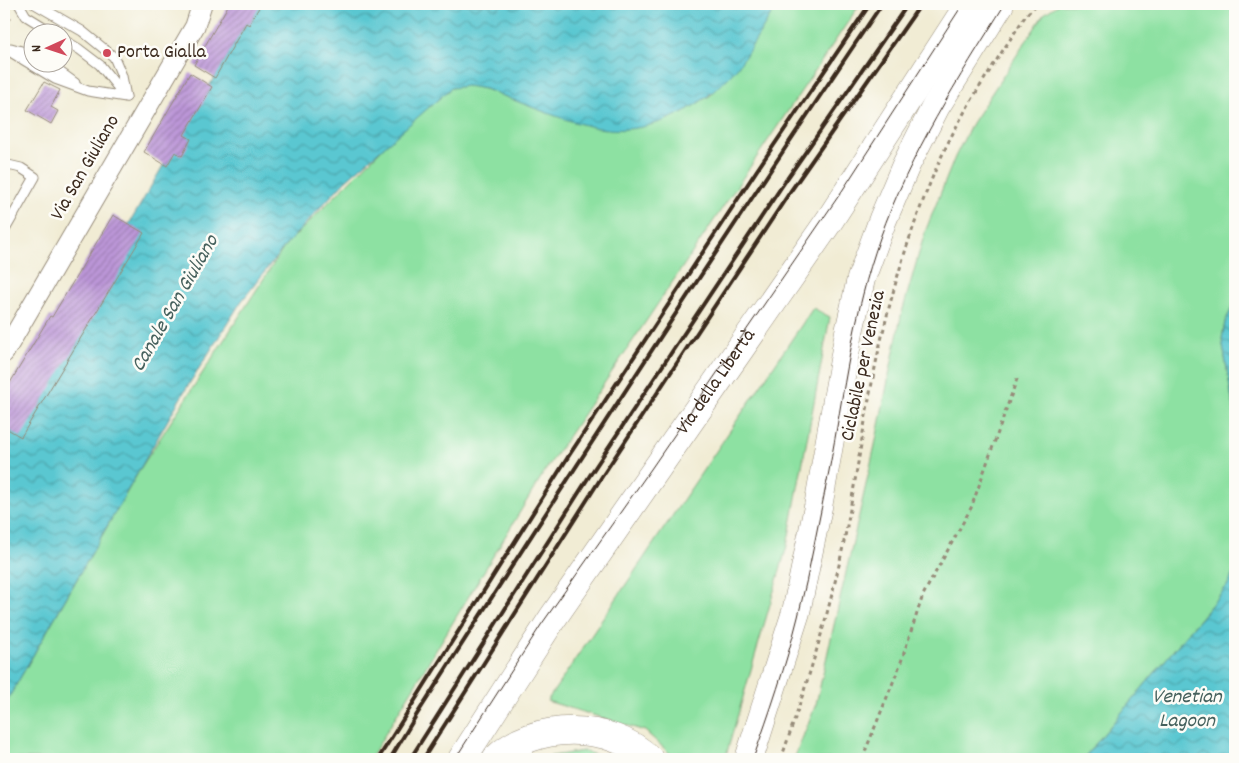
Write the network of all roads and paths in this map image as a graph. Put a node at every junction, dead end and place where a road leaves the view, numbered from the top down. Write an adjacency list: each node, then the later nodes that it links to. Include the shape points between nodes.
1 (19, 4): 8 (lane, via 26,16)
2 (35, 4): 15 (lane, via 82,31 114,57)
3 (202, 4): 9 (street, Via San Giuliano)
4 (211, 4): 9 (street)
5 (969, 4): 20 (highway, Via della Libertà, via 829,221 552,619)
6 (1000, 4): 23 (highway, via 936,106 883,219 861,280 796,612)
7 (1037, 4): 24 (path, Ciclabile per Venezia, via 956,126 903,261 886,320 838,566 817,650)
8 (36, 22)
9 (195, 26): 18 (street, Via San Giuliano)
10 (72, 45): 15 (lane, via 100,65)
11 (4, 47): 12 (lane); 14 (lane, via 55,79)
12 (22, 52)
13 (60, 72): 14 (lane)
14 (88, 91): 15 (lane)
15 (126, 97)
16 (4, 164): 17 (lane, via 35,176)
17 (4, 230)
18 (4, 352)
19 (1018, 376): 25 (path, via 971,508 923,595 900,665)
20 (462, 759)
21 (496, 759): 22 (highway, via 532,737 576,730 614,738)
22 (649, 759)
23 (749, 759)
24 (781, 759)
25 (862, 759)

